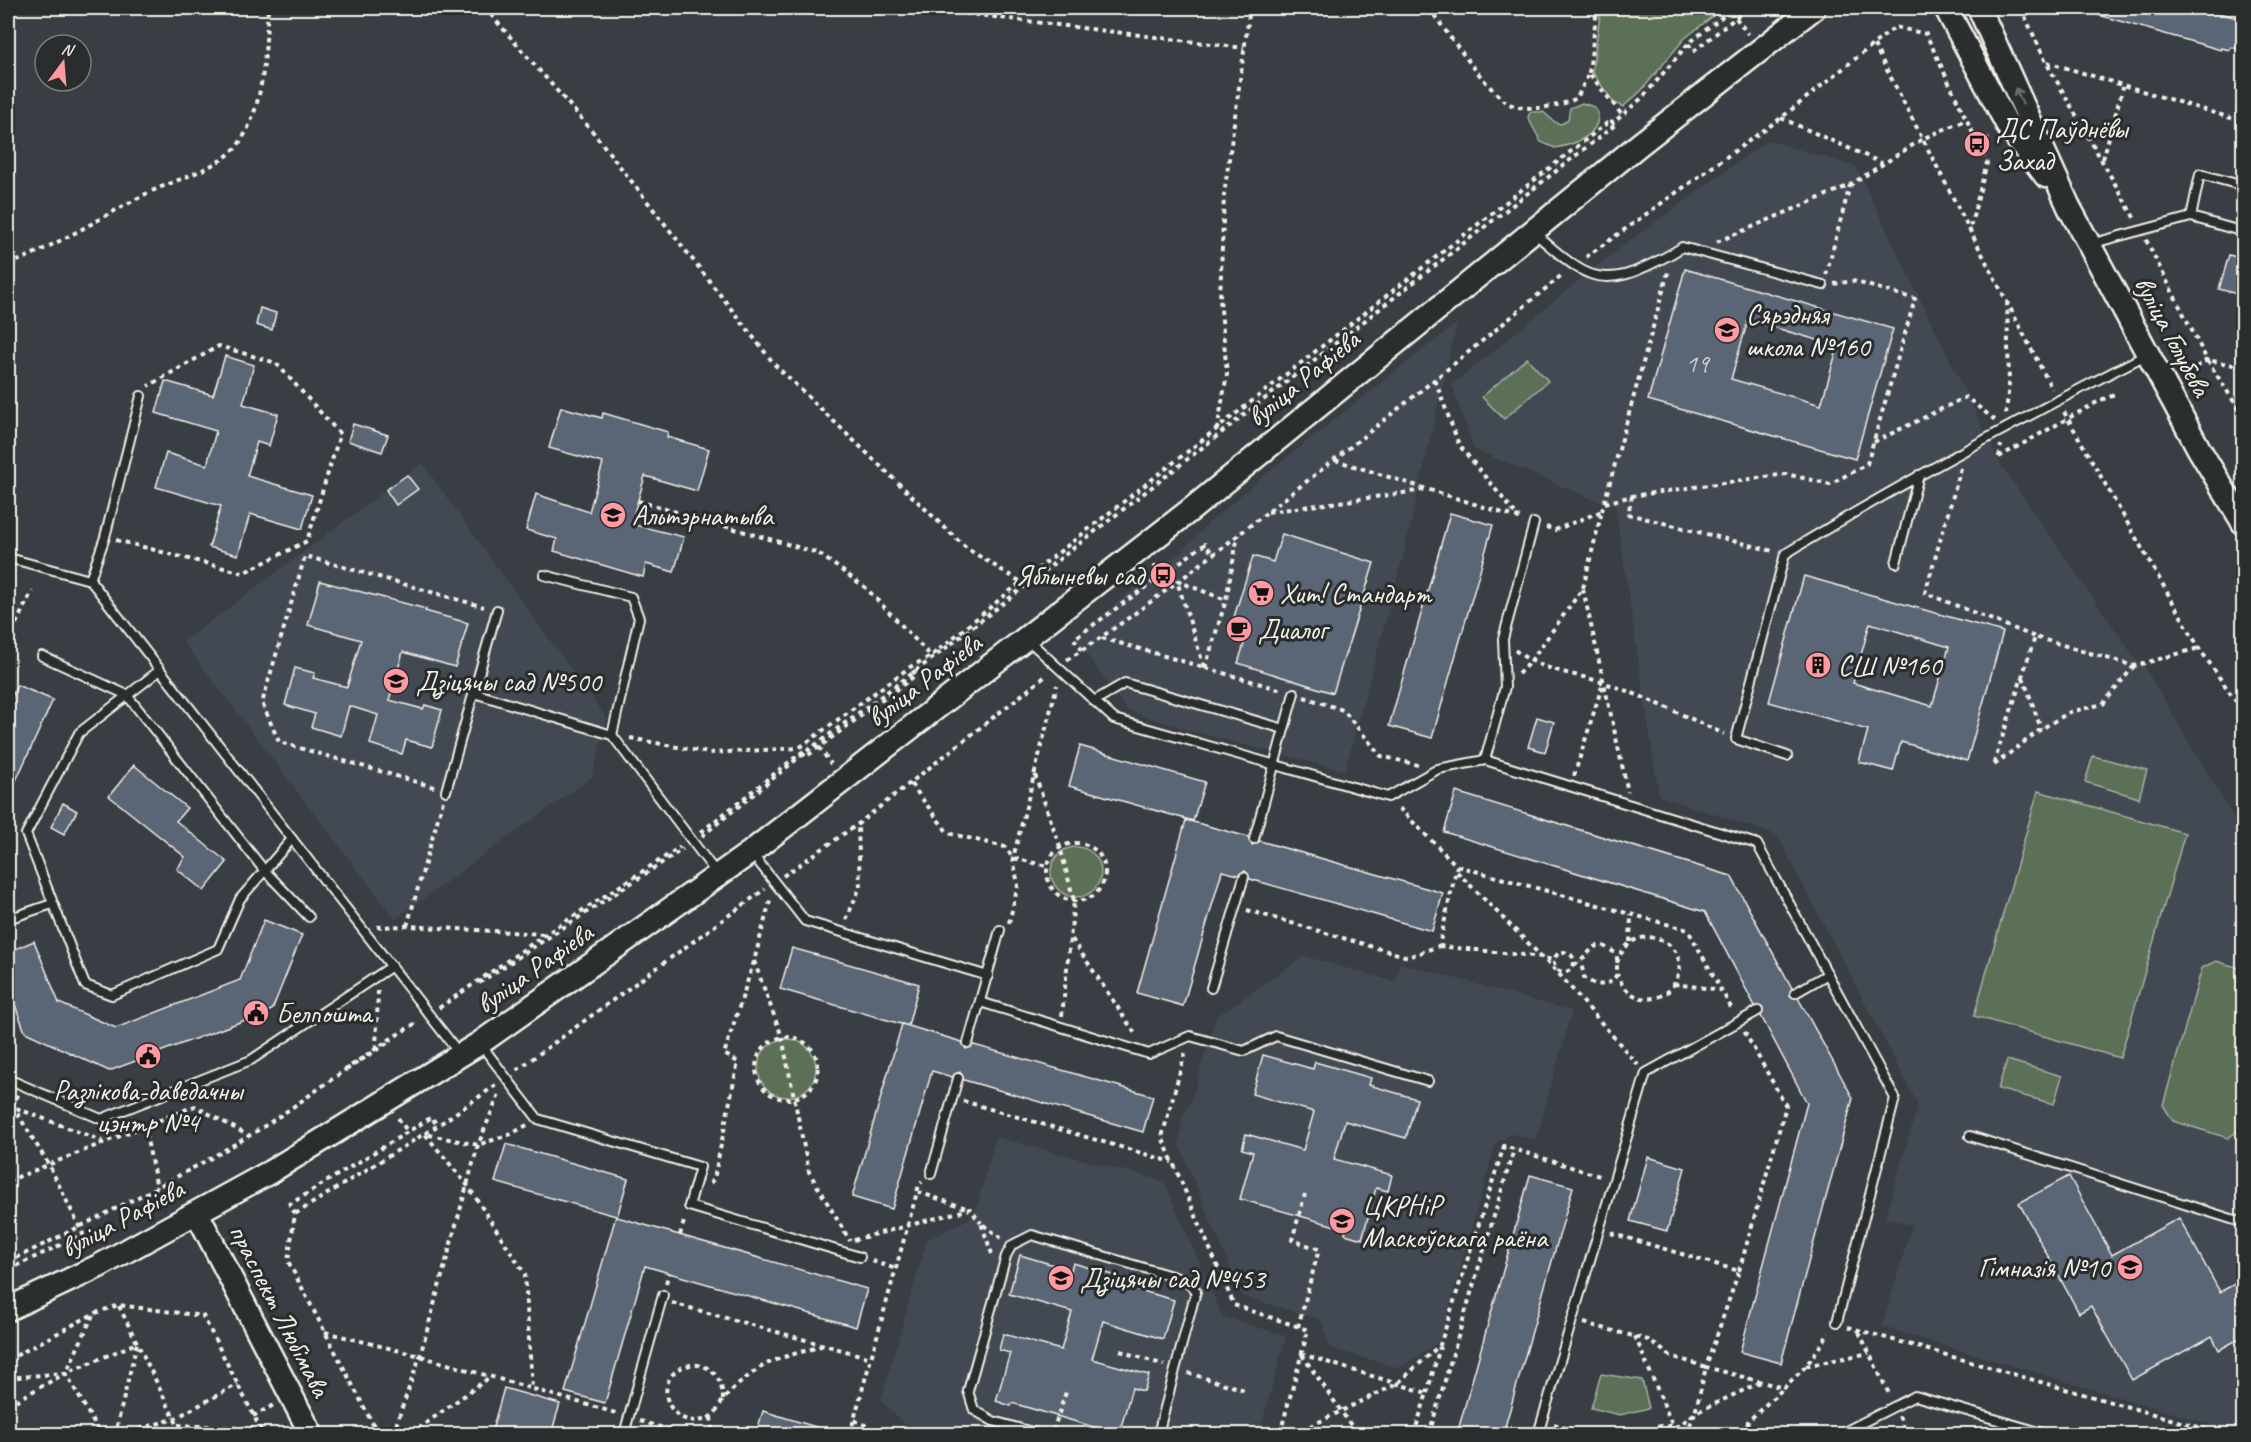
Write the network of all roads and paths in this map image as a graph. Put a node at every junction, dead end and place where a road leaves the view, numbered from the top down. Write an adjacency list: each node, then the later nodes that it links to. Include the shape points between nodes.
1 (268, 8): 38 (path, via 264,69 251,118 231,153 143,195 51,248)
2 (485, 8): 74 (path, via 593,132 775,365 966,548)
3 (921, 8): 15 (path)
4 (1250, 8): 15 (path)
5 (1429, 8): 18 (path, via 1489,85 1509,104 1547,108 1563,105 1577,98)
6 (1597, 8): 18 (path)
7 (1733, 8): 13 (path)
8 (1748, 8): 13 (path, via 1694,51)
9 (1814, 8): 32 (main road, вуліца Рафіева)
10 (1946, 8): 29 (main road, вуліца Голубева, via 2009,128)
11 (1980, 8): 29 (main road, вуліца Голубева, one-way to 11)
12 (2020, 8): 16 (path)
13 (1688, 44): 20 (path, via 1646,95)
14 (1874, 45): 17 (path); 22 (path, via 1895,27 1926,34); 24 (path)
15 (1244, 48): 52 (path, via 1224,195 1221,299 1227,374)
16 (2046, 62): 19 (path); 25 (path)
17 (1846, 66)
18 (1588, 73): 20 (path)
19 (2123, 87): 23 (path); 25 (path)
20 (1622, 115): 52 (path)
21 (1781, 118): 26 (path)
22 (1966, 120): 24 (path); 31 (path, via 1987,163)
23 (2244, 122)
24 (1924, 138): 26 (path); 31 (path)
25 (2102, 160): 33 (path)
26 (1882, 163): 27 (path)
27 (1850, 185): 36 (path); 39 (path)
28 (2244, 186): 30 (lane, via 2200,174)
29 (2069, 207): 35 (main road, вуліца Голубева)
30 (2191, 217): 33 (lane); 34 (lane)
31 (1970, 228): 40 (path)
32 (1532, 232): 37 (lane, via 1574,265 1605,279 1625,278); 81 (main road, вуліца Рафіева)
33 (2142, 232): 35 (lane); 42 (path)
34 (2244, 232)
35 (2089, 244): 41 (main road, вуліца Голубева)
36 (1697, 250): 37 (lane, via 1682,247); 39 (lane)
37 (1673, 254): 60 (path)
38 (8, 265)
39 (1823, 285): 53 (path, via 1852,281 1915,299)
40 (2007, 300): 48 (path); 51 (path, via 2009,383)
41 (2148, 354): 48 (lane); 63 (main road, вуліца Голубева)
42 (2207, 360): 43 (path); 44 (path); 49 (path)
43 (2244, 367)
44 (2189, 372)
45 (1435, 380): 64 (path, via 1459,445)
46 (2115, 395): 50 (path, via 2101,399)
47 (141, 396): 67 (lane); 67 (path, via 151,383 219,346 276,363 340,434 307,542 243,573)
48 (2058, 400): 50 (path); 51 (lane)
49 (2244, 417)
50 (2068, 420): 51 (path, via 1999,457); 84 (path)
51 (2005, 427): 53 (path, via 1966,397); 54 (lane)
52 (1218, 433): 74 (path); 87 (path)
53 (1874, 442): 58 (path, via 1867,464 1830,484 1786,474)
54 (1966, 450): 56 (lane); 79 (path, via 1925,593)
55 (1334, 460): 57 (path)
56 (1919, 475): 69 (lane); 71 (lane)
57 (1427, 489): 62 (path); 64 (path)
58 (1632, 496): 60 (path); 69 (path, via 1628,514)
59 (638, 501): 87 (path, via 818,553 866,588)
60 (1605, 503): 61 (path)
61 (1602, 511): 65 (path, via 1555,530); 75 (path)
62 (1268, 512)
63 (2241, 514)
64 (1520, 519): 65 (path)
65 (1534, 523): 82 (lane)
66 (1238, 535): 77 (path)
67 (105, 537): 73 (lane)
68 (1213, 554): 85 (path, via 1205,544 1074,639)
69 (1785, 554): 105 (lane)
70 (8, 558): 73 (lane)
71 (1896, 563)
72 (544, 575): 104 (lane, via 631,597 635,606 639,618)
73 (90, 580): 92 (lane)
74 (1021, 582): 87 (path)
75 (1583, 588): 88 (path); 95 (path)
76 (32, 591): 83 (path)
77 (1226, 600): 90 (path); 90 (path, via 1177,581)
78 (497, 610): 97 (lane); 114 (path, via 305,556 262,703 279,742)
79 (2035, 637): 89 (path); 94 (path)
80 (1101, 638): 90 (path)
81 (1027, 639): 93 (lane); 122 (main road, вуліца Рафіева)
82 (1503, 639): 88 (path); 96 (lane)
83 (8, 640)
84 (2199, 648): 89 (path); 101 (path)
85 (1082, 650)
86 (42, 656): 99 (lane)
87 (932, 657): 91 (path)
88 (1530, 662): 95 (path); 96 (path)
89 (2134, 666): 103 (path, via 2103,704 2070,712)
90 (1205, 668): 98 (path)
91 (911, 669): 106 (path); 106 (path, via 916,675 806,757)
92 (160, 670): 99 (lane); 118 (lane)
93 (1061, 670): 100 (lane); 111 (path)
94 (2023, 676): 103 (path); 103 (path, via 1993,766)
95 (1603, 682): 105 (path); 113 (path); 116 (path)
96 (1505, 687): 108 (lane)
97 (474, 693): 104 (lane); 114 (lane)
98 (1294, 693): 102 (lane); 110 (path, via 1343,710 1381,756)
99 (127, 695): 126 (lane); 132 (lane, via 79,733 26,834)
100 (1094, 701): 102 (lane, via 1125,683); 109 (lane, via 1114,719)
101 (2244, 713)
102 (1284, 729): 109 (lane)
103 (2041, 729)
104 (612, 735): 106 (path, via 710,753); 120 (lane)
105 (1736, 739): 107 (lane)
106 (801, 751): 120 (path)
107 (1787, 756)
108 (1485, 760): 110 (lane); 113 (lane)
109 (1274, 765): 115 (lane); 119 (lane)
110 (1438, 769): 115 (lane)
111 (1035, 774): 121 (path); 123 (path)
112 (911, 784): 123 (path, via 948,833 1005,847)
113 (1570, 787): 116 (lane)
114 (446, 791): 137 (path)
115 (1388, 797): 125 (path)
116 (1631, 806): 155 (lane, via 1756,844)
117 (858, 825): 140 (path, via 860,887)
118 (292, 838): 126 (lane); 138 (lane)
119 (1254, 839)
120 (693, 841): 128 (lane); 141 (path)
121 (1060, 847): 124 (path); 131 (path); 131 (path, via 1088,845 1099,853 1104,864 1105,875 1098,891)
122 (751, 852): 128 (main road, вуліца Рафіева); 130 (lane)
123 (1013, 858): 124 (path); 139 (path, via 1018,885)
124 (1047, 866): 131 (path, via 1048,882 1054,891)
125 (1457, 866): 127 (path); 134 (path)
126 (264, 870): 132 (lane, via 240,899 218,949 112,994 85,985); 135 (lane)
127 (1456, 871): 144 (path); 145 (path)
128 (718, 875): 168 (main road, вуліца Рафіева)
129 (1244, 877): 133 (lane)
130 (775, 881): 140 (lane, via 805,921); 146 (path)
131 (1074, 901): 142 (path)
132 (52, 904): 136 (lane)
133 (1236, 904): 144 (path, via 1242,909 1408,957); 158 (lane)
134 (1631, 914): 143 (path); 159 (path, via 1688,930)
135 (309, 917)
136 (8, 919)
137 (407, 926): 138 (path); 141 (path)
138 (362, 927): 151 (lane)
139 (1004, 929): 156 (lane)
140 (842, 931): 156 (lane)
141 (547, 935): 163 (path)
142 (1072, 939): 165 (path); 172 (path)
143 (1630, 942): 149 (path); 157 (path, via 1653,937 1670,946 1679,960 1679,975)
144 (1439, 946): 145 (path)
145 (1542, 957): 147 (path); 152 (path)
146 (754, 961): 167 (path); 201 (path, via 724,1054 738,1062 714,1179)
147 (1555, 961): 150 (path, via 1564,952 1573,958); 152 (path)
148 (1581, 962): 149 (path, via 1589,949 1600,945 1617,955); 150 (path); 154 (path, via 1584,977 1598,985 1607,984)
149 (1617, 963): 154 (path)
150 (1574, 965): 152 (path)
151 (392, 966): 153 (lane); 163 (lane)
152 (1560, 973): 173 (path)
153 (380, 974): 170 (path); 178 (lane, via 251,1060 101,1119)
154 (1617, 974): 157 (path, via 1625,990 1645,999 1658,998)
155 (1828, 974): 160 (lane); 224 (lane, via 1895,1098)
156 (987, 976): 161 (lane)
157 (1674, 984): 159 (path)
158 (1211, 988)
159 (1720, 990): 164 (path)
160 (1795, 993)
161 (980, 1002): 165 (lane); 169 (lane)
162 (1758, 1011): 164 (lane)
163 (430, 1016): 170 (path); 171 (lane)
164 (1739, 1021): 173 (lane); 217 (path, via 1786,1106)
165 (1060, 1027): 172 (lane)
166 (1190, 1036): 172 (lane); 177 (lane, via 1244,1051 1276,1036); 192 (path, via 1162,1137)
167 (782, 1037): 179 (path); 179 (path, via 804,1041 817,1059 819,1070 814,1085); 179 (path, via 758,1055 756,1072 770,1094)
168 (480, 1043): 171 (main road, вуліца Рафіева); 174 (lane)
169 (968, 1043)
170 (376, 1048): 187 (path); 208 (path, via 250,1138)
171 (460, 1054): 203 (main road, вуліца Рафіева)
172 (1149, 1054)
173 (1646, 1073): 196 (lane)
174 (507, 1077): 184 (lane); 190 (path)
175 (958, 1078): 180 (lane)
176 (8, 1079): 178 (lane)
177 (1428, 1081)
178 (22, 1085): 182 (path)
179 (796, 1098): 210 (path, via 809,1172)
180 (954, 1098): 192 (path); 194 (lane)
181 (8, 1106): 182 (path)
182 (14, 1108): 183 (path); 189 (path); 193 (path)
183 (8, 1115)
184 (538, 1119): 190 (path, via 511,1134); 201 (lane, via 700,1167)
185 (144, 1125): 187 (path, via 195,1106); 189 (path); 198 (path)
186 (437, 1126): 204 (path, via 432,1117 290,1204)
187 (249, 1136): 198 (path)
188 (1970, 1136): 206 (lane)
189 (102, 1142): 193 (path)
190 (478, 1145): 197 (path); 197 (path, via 425,1134)
191 (1514, 1149): 196 (path); 230 (path, via 1504,1146); 283 (path)
192 (1173, 1162): 225 (path, via 1234,1305)
193 (49, 1165): 195 (path); 208 (path)
194 (931, 1174): 199 (path, via 919,1185)
195 (8, 1180)
196 (1615, 1180): 209 (lane)
197 (468, 1186): 234 (path); 246 (path, via 525,1274)
198 (157, 1188): 208 (path)
199 (918, 1192): 202 (path); 207 (path)
200 (1305, 1194): 225 (path, via 1292,1240 1319,1249)
201 (689, 1206): 212 (lane)
202 (970, 1209): 205 (path); 207 (path)
203 (197, 1213): 221 (main road, вуліца Рафіева); 267 (main road, праспект Любімава)
204 (295, 1214)
205 (981, 1223): 211 (path); 218 (path)
206 (2244, 1223)
207 (908, 1226): 210 (path); 214 (path)
208 (79, 1228): 213 (path); 215 (path, via 83,1234)
209 (1599, 1229): 217 (path); 223 (lane)
210 (850, 1241): 212 (path)
211 (1012, 1245): 218 (lane); 278 (lane, via 1032,1235 1185,1280 1197,1291)
212 (860, 1257): 214 (path)
213 (8, 1263)
214 (896, 1269): 235 (path)
215 (8, 1270)
216 (293, 1270): 226 (path)
217 (1739, 1271): 238 (path)
218 (1000, 1275): 276 (lane, via 968,1391 974,1410 993,1421)
219 (662, 1298): 231 (path); 255 (lane)
220 (118, 1305): 222 (path); 229 (path); 243 (path, via 203,1316)
221 (8, 1309)
222 (93, 1314): 236 (path); 239 (path)
223 (1572, 1320): 228 (path); 257 (lane)
224 (1837, 1322): 227 (path); 237 (path)
225 (1298, 1327): 233 (path, via 1308,1330)
226 (325, 1332): 234 (path); 268 (path)
227 (1859, 1332): 232 (path); 292 (path)
228 (1635, 1336): 238 (path, via 1671,1356); 260 (path)
229 (137, 1344): 239 (path); 256 (path); 263 (path)
230 (1440, 1345): 244 (path); 248 (path)
231 (824, 1346): 235 (path); 250 (path, via 763,1366)
232 (1869, 1353): 237 (path); 249 (path)
233 (1301, 1354): 244 (path); 252 (path); 279 (path)
234 (420, 1356): 240 (path); 269 (path)
235 (871, 1358): 258 (path)
236 (8, 1360)
237 (1806, 1366): 245 (path)
238 (1706, 1367): 242 (path); 253 (path)
239 (66, 1373): 241 (path); 251 (path); 262 (path)
240 (491, 1377): 246 (path); 270 (path)
241 (8, 1378)
242 (1762, 1382): 245 (path); 253 (path)
243 (238, 1384): 256 (path); 261 (path)
244 (1397, 1384): 248 (path); 252 (path)
245 (1784, 1388): 289 (path, via 1748,1420)
246 (532, 1389): 255 (path)
247 (1066, 1389): 277 (path)
248 (1427, 1392): 282 (path)
249 (1890, 1395)
250 (723, 1400): 254 (path); 254 (path, via 723,1385 709,1368 698,1364 685,1366 670,1379 667,1396 676,1414 692,1422)
251 (8, 1405)
252 (1342, 1411): 280 (path); 281 (path)
253 (1695, 1413): 260 (path); 288 (path)
254 (711, 1416): 273 (path)
255 (629, 1418): 271 (lane); 272 (path)
256 (174, 1419): 259 (path); 264 (path)
257 (1542, 1419): 284 (lane); 285 (path)
258 (854, 1420): 274 (path); 275 (path)
259 (177, 1425): 261 (path); 265 (path)
260 (1672, 1426): 286 (path, via 1660,1426); 287 (path)
261 (260, 1429): 266 (path)
262 (100, 1434)
263 (115, 1434)
264 (122, 1434)
265 (182, 1434)
266 (263, 1434)
267 (310, 1434)
268 (378, 1434)
269 (393, 1434)
270 (411, 1434)
271 (624, 1434)
272 (684, 1434)
273 (713, 1434)
274 (850, 1434)
275 (885, 1434)
276 (1039, 1434)
277 (1052, 1434)
278 (1158, 1434)
279 (1280, 1434)
280 (1294, 1434)
281 (1357, 1434)
282 (1414, 1434)
283 (1429, 1434)
284 (1538, 1434)
285 (1581, 1434)
286 (1643, 1434)
287 (1676, 1434)
288 (1686, 1434)
289 (1746, 1434)
290 (1840, 1434): 291 (lane, via 1915,1396)
291 (2046, 1434)
292 (2223, 1434)

